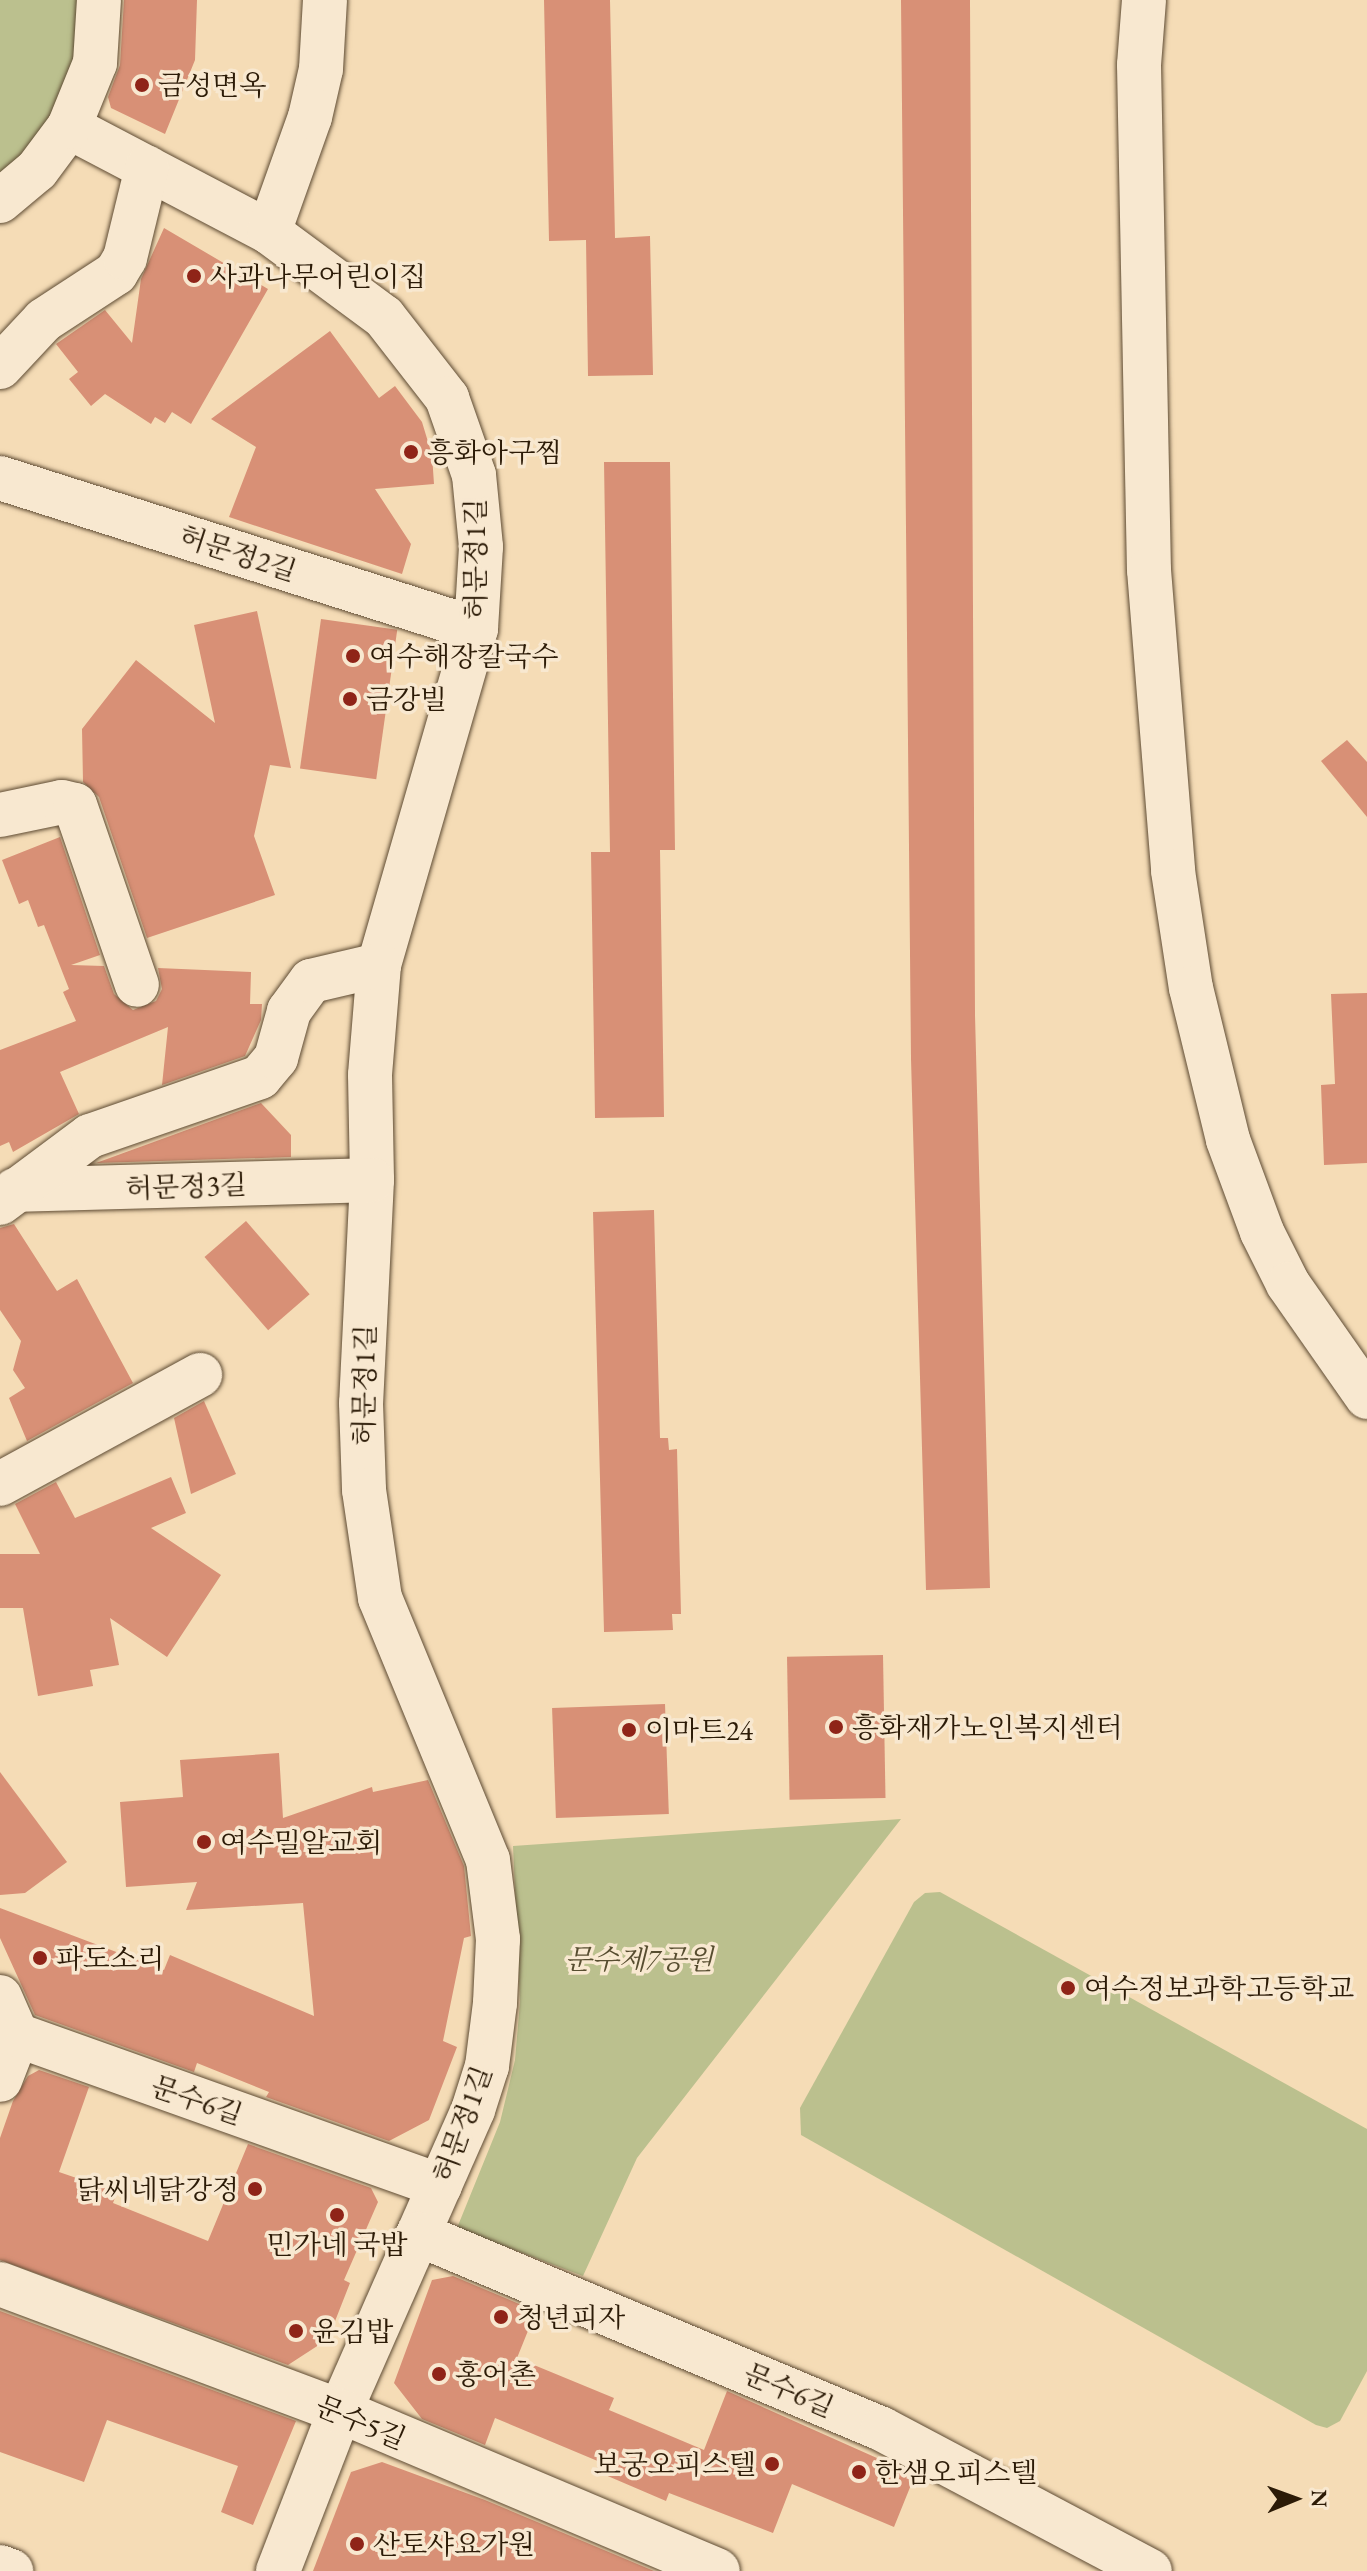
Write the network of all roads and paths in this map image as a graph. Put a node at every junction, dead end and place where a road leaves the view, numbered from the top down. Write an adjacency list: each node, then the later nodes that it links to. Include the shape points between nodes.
1 (99, 0): 4 (street, via 95,63)
2 (325, 0): 7 (street, via 321,69 310,117)
3 (1144, 0): 17 (street, via 1139,65 1149,570 1173,871 1191,988 1228,1140 1262,1232 1288,1284)
4 (69, 127): 5 (street, 허문정1길); 6 (street, via 37,170)
5 (147, 168): 7 (street, 허문정1길); 8 (street, via 125,258 116,273 44,320)
6 (0, 201)
7 (269, 232): 10 (street, 허문정1길, via 384,317 447,398 474,475 481,547)
8 (0, 367)
9 (0, 478): 10 (street, 허문정2길)
10 (476, 629): 12 (street, 허문정1길)
11 (0, 815): 13 (street, via 62,802 75,805)
12 (379, 965): 14 (street, 허문정1길, via 370,1075); 15 (street, via 311,981 289,1011 276,1058 260,1077 90,1136)
13 (137, 985)
14 (372, 1180): 15 (street, 허문정3길); 22 (street, 허문정1길, via 361,1403 364,1490 376,1577 407,1671 479,1827 496,1916 495,2003 487,2066)
15 (7, 1195)
16 (200, 1375): 18 (street)
17 (1367, 1397)
18 (0, 1484)
19 (0, 1997): 20 (street)
20 (8, 2033): 21 (street); 22 (street, 문수6길)
21 (0, 2080)
22 (440, 2186): 23 (street, 허문정1길)
23 (418, 2234): 25 (street, 허문정1길); 30 (street, 문수6길, via 882,2429)
24 (0, 2284): 25 (street, 문수5길)
25 (340, 2411): 28 (street, 허문정1길); 29 (street, 문수5길)
26 (0, 2567): 27 (street)
27 (11, 2571)
28 (278, 2571)
29 (718, 2571)
30 (1150, 2571)

